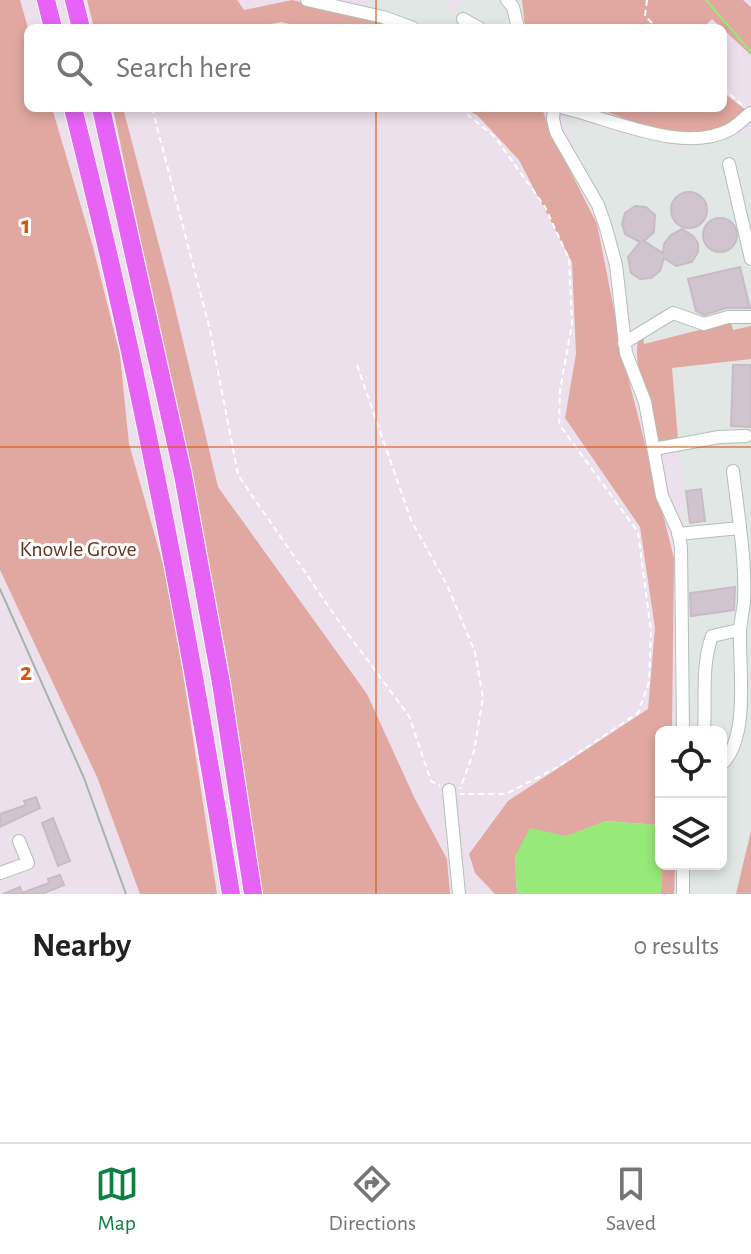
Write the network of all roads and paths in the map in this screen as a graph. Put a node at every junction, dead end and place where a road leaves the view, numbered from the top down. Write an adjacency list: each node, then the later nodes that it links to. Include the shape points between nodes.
1 (46, 0): 7 (highway)
2 (74, 0): 8 (highway)
3 (307, 0): 9 (street)
4 (507, 0): 11 (street)
5 (647, 0): 12 (path, via 645,16)
6 (463, 19): 10 (street)
7 (52, 24)
8 (80, 24)
9 (402, 24)
10 (472, 24)
11 (517, 24)
12 (653, 24)
13 (727, 92): 20 (path)
14 (74, 112): 39 (highway, via 161,493)
15 (102, 112): 40 (highway, via 183,475)
16 (153, 112): 35 (path, via 210,330 238,475 409,716 431,781)
17 (464, 112): 25 (path, via 495,137 545,207 569,259 572,323 559,424 638,532 651,631 649,682 638,713 506,794 458,794 474,751 483,698 475,652 447,585 411,520)
18 (554, 112): 24 (street, via 556,132 606,228 616,265)
19 (579, 112): 20 (street, via 676,138 705,138 729,130)
20 (751, 114)
21 (729, 164): 22 (street)
22 (751, 259)
23 (751, 317): 24 (street, via 704,324 673,313)
24 (624, 343): 27 (street, via 645,402)
25 (357, 365)
26 (746, 436): 27 (street)
27 (654, 449): 30 (street, via 662,496)
28 (733, 471): 29 (street)
29 (740, 528): 30 (street); 31 (street, via 744,601)
30 (678, 534): 32 (street)
31 (739, 630): 33 (street, via 712,636 704,657); 34 (street, via 741,712)
32 (683, 726)
33 (704, 726)
34 (727, 759)
35 (449, 790): 41 (street)
36 (19, 841): 38 (street, via 29,868)
37 (683, 870): 42 (street)
38 (0, 873)
39 (231, 894)
40 (253, 894)
41 (459, 894)
42 (683, 894)

